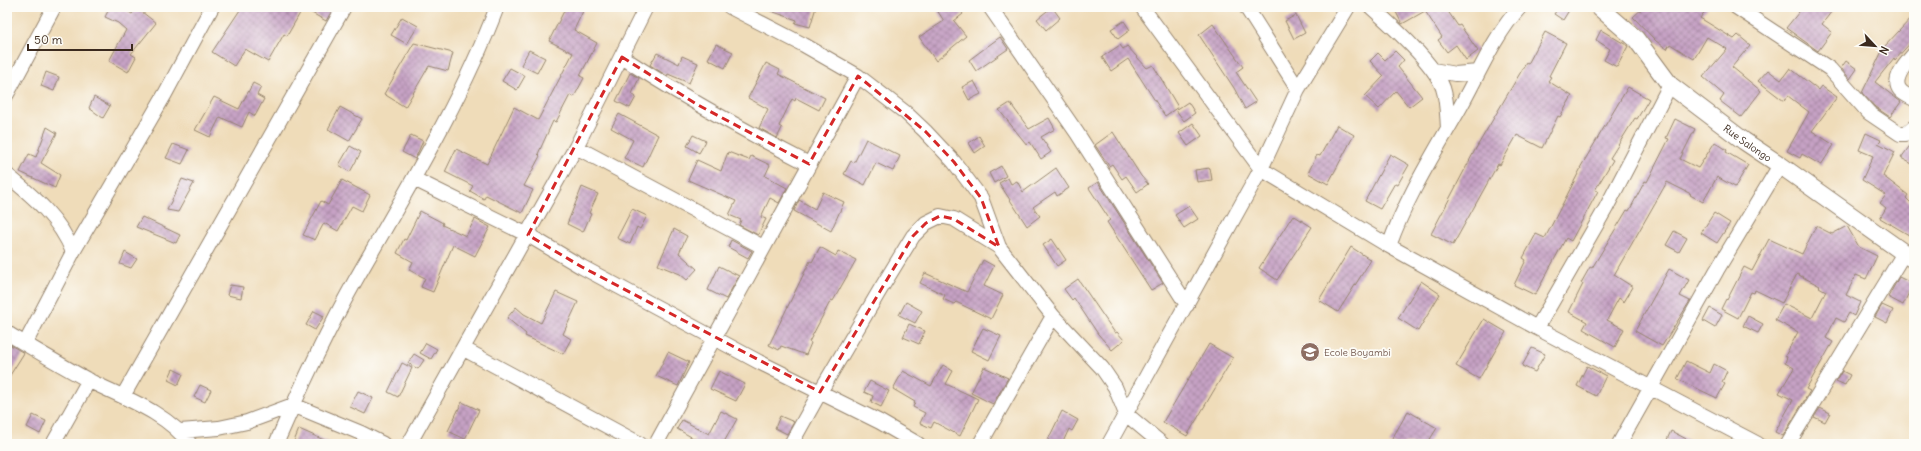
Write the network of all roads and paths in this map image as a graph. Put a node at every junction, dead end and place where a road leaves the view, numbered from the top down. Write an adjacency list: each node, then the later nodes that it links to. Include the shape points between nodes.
1 (54, 7): 22 (street)
2 (212, 7): 36 (street, via 166,94)
3 (344, 7): 48 (street)
4 (497, 7): 31 (street, via 459,91)
5 (646, 7): 16 (street)
6 (730, 7): 19 (street, via 804,44)
7 (990, 7): 38 (street, via 1077,133)
8 (1142, 7): 29 (street)
9 (1246, 7): 21 (street)
10 (1348, 7): 21 (street)
11 (1371, 7): 17 (street)
12 (1520, 7): 18 (street, via 1509,20)
13 (1599, 7): 20 (street, Rue Salongo, via 1636,39)
14 (1736, 7): 24 (street, via 1830,70 1869,113 1900,134 1906,134)
15 (1914, 54): 23 (street, via 1898,77 1897,85 1901,91)
16 (622, 57): 26 (street); 27 (street, via 691,101)
17 (1433, 70): 18 (street, via 1456,74); 25 (street, via 1443,88)
18 (1478, 72): 25 (street)
19 (858, 76): 27 (street); 35 (street, via 906,113 954,162 981,198)
20 (1670, 85): 28 (street, Rue Salongo); 40 (street, via 1606,208)
21 (1298, 89): 29 (street)
22 (7, 94)
23 (1914, 99)
24 (1914, 127)
25 (1448, 128): 33 (street, via 1408,201)
26 (576, 147): 32 (street); 34 (street)
27 (809, 164): 34 (street)
28 (1780, 165): 37 (street, Rue Salongo); 46 (street)
29 (1261, 169): 33 (street); 38 (street)
30 (7, 175): 36 (street, via 50,214 66,235)
31 (414, 179): 32 (street); 49 (street, via 354,283)
32 (528, 235): 42 (street); 44 (street)
33 (1389, 246): 40 (street)
34 (763, 247): 42 (street)
35 (999, 247): 39 (street); 47 (street, via 954,219 940,216 926,222 913,236)
36 (73, 252): 43 (street)
37 (1909, 256): 66 (street)
38 (1187, 305): 50 (street)
39 (1053, 316): 50 (street, via 1102,368 1115,387); 61 (street)
40 (1537, 328): 46 (street)
41 (7, 333): 43 (street)
42 (714, 338): 47 (street); 58 (street)
43 (25, 344): 45 (street)
44 (464, 348): 56 (street); 57 (street)
45 (90, 380): 48 (street); 52 (street)
46 (1649, 388): 64 (street); 65 (street)
47 (820, 392): 59 (street); 60 (street)
48 (123, 396): 51 (street)
49 (293, 405): 51 (street, via 246,422 219,428); 54 (street); 55 (street)
50 (1126, 414): 62 (street); 63 (street)
51 (180, 431): 53 (street)
52 (53, 444)
53 (190, 444)
54 (276, 444)
55 (383, 444)
56 (409, 444)
57 (640, 444)
58 (656, 444)
59 (792, 444)
60 (918, 444)
61 (980, 444)
62 (1109, 444)
63 (1162, 444)
64 (1619, 444)
65 (1758, 444)
66 (1788, 444)

